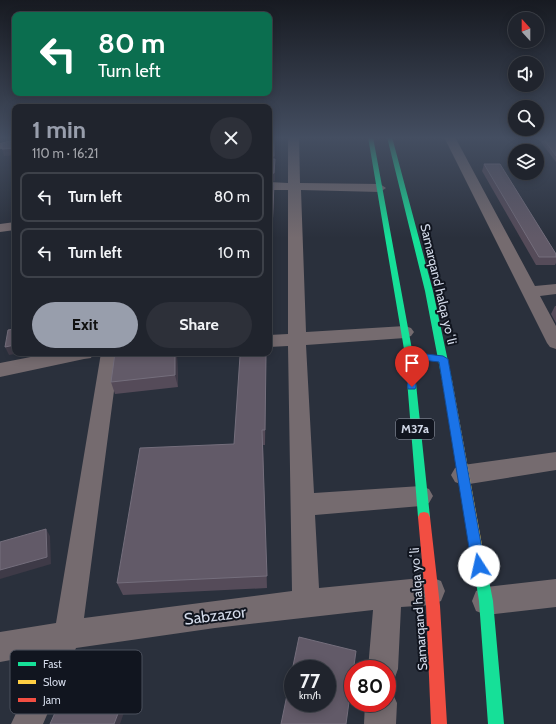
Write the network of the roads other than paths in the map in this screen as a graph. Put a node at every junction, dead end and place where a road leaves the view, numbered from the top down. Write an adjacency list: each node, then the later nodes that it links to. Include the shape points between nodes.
1 (294, 171): 6 (street)
2 (377, 171): 7 (highway, Samarqand halqa yoʻli / M37a)
3 (398, 171): 19 (highway, Samarqand halqa yoʻli / M37a, via 430,291)
4 (466, 171): 11 (street)
5 (272, 186): 6 (street)
6 (294, 187): 7 (street); 13 (street)
7 (380, 188): 12 (highway, Samarqand halqa yoʻli / M37a)
8 (12, 226): 9 (street)
9 (0, 228)
10 (556, 289): 11 (street)
11 (529, 292): 15 (street)
12 (405, 332): 13 (street); 23 (highway, Samarqand halqa yoʻli / M37a, via 412,356)
13 (297, 340): 14 (street); 24 (street)
14 (272, 341)
15 (556, 343)
16 (69, 356): 20 (street)
17 (110, 356): 30 (street)
18 (429, 358): 19 (highway)
19 (443, 359): 22 (highway, Samarqand halqa yoʻli / M37a)
20 (0, 370)
21 (556, 461): 22 (street)
22 (463, 475): 28 (highway, Samarqand halqa yoʻli / M37a)
23 (421, 496): 24 (street); 25 (highway, Samarqand halqa yoʻli / M37a)
24 (303, 505): 29 (street)
25 (431, 591): 27 (street, Sabzazor); 38 (highway, Samarqand halqa yoʻli / M37a)
26 (556, 593): 28 (street)
27 (388, 595): 29 (street, Sabzazor); 33 (street)
28 (486, 602): 39 (highway, Samarqand halqa yoʻli / M37a)
29 (306, 603): 30 (street, Sabzazor)
30 (68, 634): 31 (street, Sabzazor); 32 (street)
31 (0, 647)
32 (61, 650)
33 (384, 660)
34 (381, 712): 37 (street)
35 (32, 714): 36 (street)
36 (27, 724)
37 (380, 724)
38 (439, 724)
39 (496, 724)

